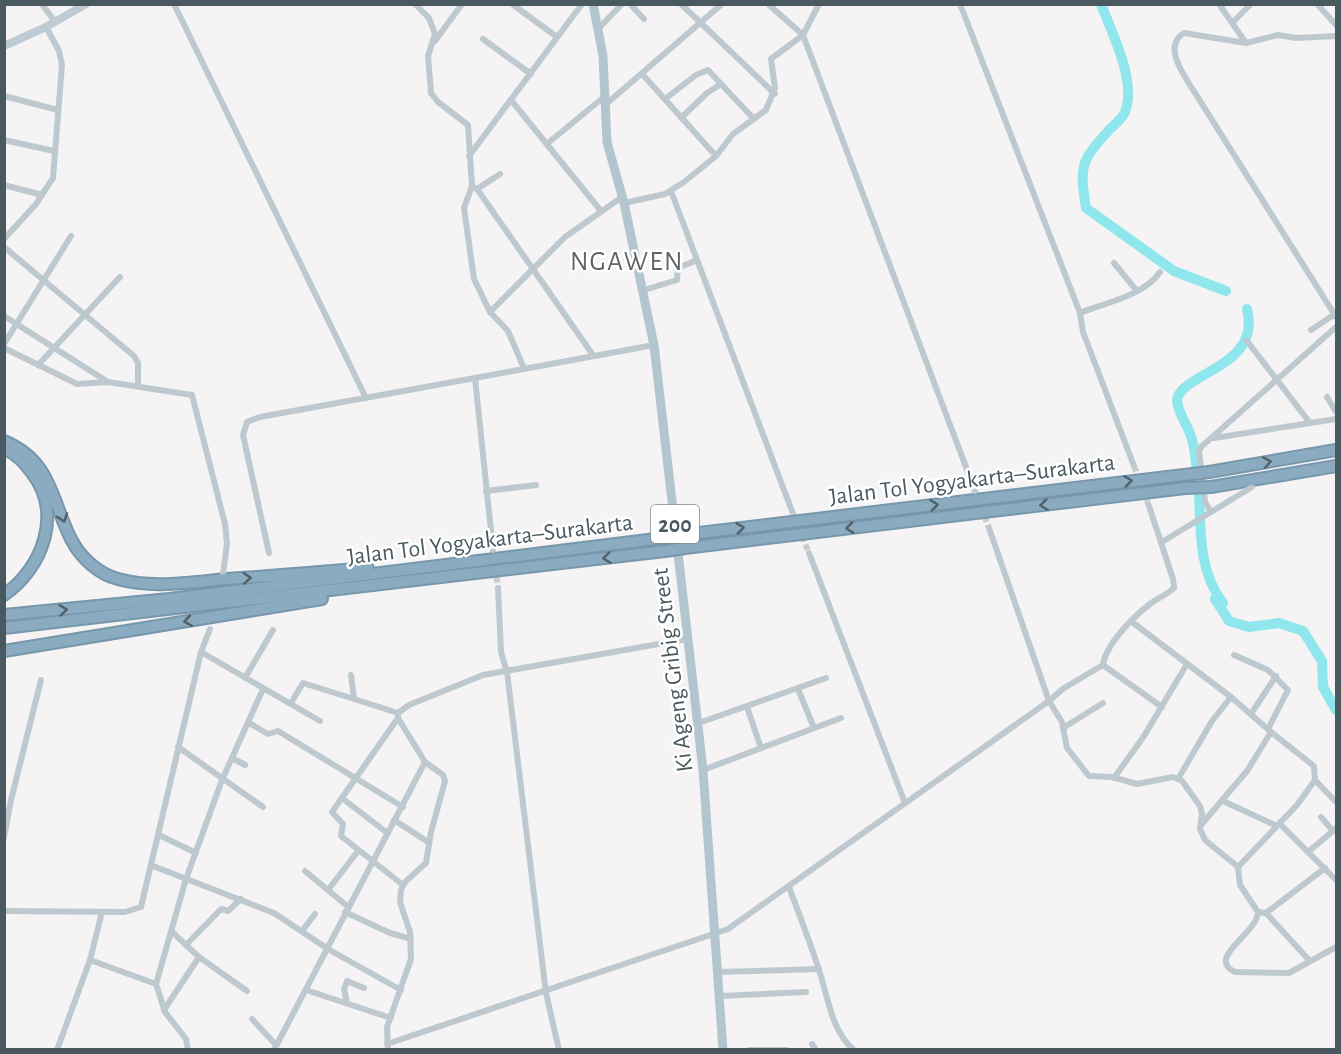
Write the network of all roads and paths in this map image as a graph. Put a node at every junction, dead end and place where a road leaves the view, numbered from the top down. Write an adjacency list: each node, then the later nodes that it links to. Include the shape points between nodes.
1 (42, 4): 23 (street)
2 (86, 4): 23 (main road)
3 (174, 4): 89 (street)
4 (415, 4): 31 (street, via 429,18)
5 (462, 4): 31 (street)
6 (513, 4): 29 (street)
7 (582, 4): 29 (street)
8 (593, 4): 26 (main road, Ki Ageng Gribig Street / 200)
9 (622, 4): 26 (street)
10 (630, 4): 21 (street)
11 (681, 4): 24 (street)
12 (722, 4): 24 (street)
13 (768, 4): 27 (street)
14 (819, 4): 27 (street)
15 (960, 4): 69 (street)
16 (1219, 4): 22 (street)
17 (1251, 4): 22 (street)
18 (1317, 4): 20 (street)
19 (1336, 13): 20 (street)
20 (1330, 18): 25 (street)
21 (644, 19)
22 (1233, 22): 32 (street)
23 (51, 24): 33 (main road); 42 (street, via 61,57)
24 (701, 25): 35 (street); 37 (street)
25 (1336, 25)
26 (599, 28): 41 (main road, Ki Ageng Gribig Street / 200)
27 (802, 35): 37 (street, via 771,59); 102 (street)
28 (1336, 36): 32 (street, via 1278,35)
29 (557, 37): 34 (street)
30 (483, 39): 34 (street)
31 (434, 41): 49 (street, via 428,56 431,93 468,125)
32 (1246, 43): 71 (street, via 1184,33 1177,40 1176,59)
33 (4, 46)
34 (531, 74): 40 (street)
35 (643, 75): 39 (street); 41 (street)
36 (721, 84): 39 (street, via 705,69); 43 (street); 44 (street)
37 (775, 93): 44 (street)
38 (4, 96): 42 (street)
39 (665, 99): 43 (street)
40 (511, 100): 46 (street); 49 (street)
41 (604, 101): 46 (street); 55 (main road, Ki Ageng Gribig Street / 200, via 607,142)
42 (58, 110): 47 (street)
43 (681, 118): 48 (street)
44 (754, 119): 48 (street, via 733,134)
45 (4, 140): 47 (street)
46 (548, 144): 56 (street)
47 (54, 151): 54 (street, via 53,178)
48 (717, 156): 53 (street)
49 (469, 157): 52 (street)
50 (500, 174): 52 (street)
51 (4, 185): 54 (street)
52 (475, 187): 62 (street); 68 (street, via 464,208 474,279)
53 (671, 191): 55 (street); 60 (street)
54 (42, 195): 58 (street)
55 (623, 200): 56 (street); 66 (main road, Ki Ageng Gribig Street / 200)
56 (601, 211): 62 (street, via 565,237)
57 (70, 236): 65 (street)
58 (4, 239)
59 (4, 247): 65 (street)
60 (697, 260): 66 (street, via 678,268 677,280); 104 (street)
61 (1114, 263): 67 (street)
62 (533, 270): 68 (street); 81 (street)
63 (1160, 272): 67 (street)
64 (120, 277): 70 (street)
65 (44, 279): 70 (street); 73 (street)
66 (644, 290): 78 (main road, Ki Ageng Gribig Street / 200)
67 (1137, 291): 69 (street)
68 (490, 312): 83 (street, via 508,331)
69 (1080, 313): 97 (street, via 1083,332)
70 (86, 314): 80 (street); 87 (street, via 137,360)
71 (1336, 315): 75 (street)
72 (4, 316): 73 (street)
73 (15, 323): 77 (street); 80 (street)
74 (1336, 327): 85 (street)
75 (1311, 330)
76 (1247, 340): 85 (street)
77 (4, 344)
78 (654, 345): 81 (street); 121 (main road, Ki Ageng Gribig Street / 200)
79 (4, 348): 82 (street)
80 (53, 348): 82 (street); 86 (street)
81 (593, 355): 83 (street)
82 (38, 365): 86 (street, via 77,384)
83 (524, 368): 84 (street)
84 (475, 378): 89 (street); 101 (street)
85 (1278, 381): 92 (street); 93 (street)
86 (108, 382): 87 (street)
87 (138, 386): 112 (street, via 187,392 194,397 225,524)
88 (1326, 396): 90 (street)
89 (366, 398): 109 (street, via 260,417 245,426 243,435)
90 (1336, 412)
91 (1336, 419): 92 (street)
92 (1310, 423): 93 (street)
93 (1213, 439): 105 (street, via 1199,451 1205,502)
94 (4, 441): 111 (highway, one-way to 111, via 28,455 42,473 79,552 98,570 118,579 166,584)
95 (4, 449): 115 (highway, via 22,459 37,479 46,496 48,521 37,559)
96 (1336, 450): 111 (highway, Jalan Tol Yogyakarta–Surakarta, one-way to 96, bridge, via 1209,472)
97 (1134, 466)
98 (1336, 466): 113 (highway, Jalan Tol Yogyakarta–Surakarta, one-way to 113, bridge, via 1211,487)
99 (536, 485): 101 (street)
100 (1252, 487): 105 (street)
101 (486, 491): 108 (street)
102 (975, 491)
103 (1149, 506): 107 (street)
104 (792, 511)
105 (1211, 512): 107 (street)
106 (989, 528): 137 (street)
107 (1162, 542): 117 (street, via 1174,588)
108 (493, 550)
109 (269, 553)
110 (809, 553): 165 (street)
111 (533, 556): 116 (highway, Jalan Tol Yogyakarta–Surakarta, one-way to 111)
112 (223, 574)
113 (453, 577): 118 (highway, Jalan Tol Yogyakarta–Surakarta); 122 (highway, one-way to 122)
114 (498, 588): 127 (street, via 501,652)
115 (4, 595)
116 (4, 615)
117 (1132, 622): 125 (street); 126 (street, via 1114,642)
118 (4, 628)
119 (210, 629): 123 (street)
120 (273, 630): 130 (street)
121 (687, 639): 127 (street); 147 (main road, Ki Ageng Gribig Street / 200)
122 (4, 651)
123 (201, 652): 130 (street); 151 (street)
124 (1234, 655): 129 (street)
125 (1187, 664): 135 (street); 141 (street)
126 (1103, 665): 137 (street); 141 (street)
127 (507, 672): 143 (street, via 475,678); 214 (street)
128 (351, 675): 136 (street)
129 (1276, 676): 142 (street); 150 (street, via 1289,692)
130 (245, 678): 133 (street)
131 (826, 678): 134 (street)
132 (41, 680): 175 (street)
133 (263, 689): 138 (street); 146 (street)
134 (798, 689): 140 (street); 148 (street)
135 (1230, 697): 142 (street); 159 (street)
136 (354, 699): 138 (street, via 303,683); 143 (street)
137 (1050, 701): 149 (street); 165 (street)
138 (291, 703): 145 (street)
139 (1103, 703): 149 (street)
140 (747, 707): 147 (street); 152 (street)
141 (1162, 707): 158 (street)
142 (1251, 714): 150 (street)
143 (398, 715): 154 (street); 157 (street)
144 (841, 718): 148 (street)
145 (320, 721)
146 (249, 723): 153 (street); 157 (street, via 268,734 278,731)
147 (696, 724): 156 (main road, Ki Ageng Gribig Street / 200)
148 (813, 728): 152 (street)
149 (1063, 728): 158 (street, via 1067,748 1084,773)
150 (1269, 730): 161 (street, via 1314,766); 163 (street, via 1255,759)
151 (178, 747): 160 (street); 174 (street)
152 (761, 748): 156 (street)
153 (232, 758): 155 (street); 160 (street)
154 (425, 762): 167 (street); 176 (street, via 445,781)
155 (245, 765)
156 (703, 770): 198 (main road, Ki Ageng Gribig Street / 200)
157 (357, 778): 162 (street); 167 (street)
158 (1114, 778): 159 (street, via 1142,784)
159 (1178, 779): 170 (street, via 1200,806)
160 (222, 780): 166 (street); 179 (street)
161 (1314, 783): 164 (street); 171 (street)
162 (342, 798): 173 (street); 177 (street, via 332,813 343,824 339,834)
163 (1223, 801): 170 (street); 171 (street)
164 (1336, 802)
165 (905, 803): 188 (street)
166 (263, 807)
167 (403, 807): 169 (street)
168 (1321, 817): 172 (street)
169 (394, 820): 173 (street); 176 (street)
170 (1200, 825): 182 (street, via 1205,840)
171 (1278, 825): 178 (street); 182 (street)
172 (1335, 830): 178 (street)
173 (387, 832): 180 (street)
174 (159, 835): 179 (street); 181 (street)
175 (4, 838)
176 (428, 842): 187 (street, via 425,865)
177 (358, 851): 180 (street); 189 (street)
178 (1308, 852): 183 (street)
179 (196, 853): 185 (street)
180 (373, 863): 187 (street); 191 (street)
181 (153, 866): 185 (street); 193 (street, via 141,907)
182 (1238, 867): 194 (street, via 1240,885)
183 (1325, 868): 186 (street); 194 (street)
184 (305, 871): 189 (street)
185 (186, 879): 190 (street); 197 (street)
186 (1336, 880)
187 (403, 885): 199 (street, via 400,902)
188 (789, 887): 198 (street); 206 (street)
189 (328, 890): 191 (street)
190 (241, 899): 196 (street); 200 (street, via 229,910 221,909)
191 (346, 909): 199 (street, via 390,933); 202 (street)
192 (4, 911): 193 (street)
193 (102, 912): 204 (street)
194 (1262, 912): 205 (street); 205 (street, via 1257,923 1228,952 1228,968 1234,972 1276,974 1295,971)
195 (315, 914): 196 (street)
196 (302, 931): 202 (street)
197 (172, 933): 200 (street); 208 (street)
198 (717, 935): 207 (main road, Ki Ageng Gribig Street / 200); 214 (street)
199 (411, 939): 211 (street, via 410,964)
200 (186, 945): 203 (street)
201 (1336, 947): 205 (street)
202 (328, 949): 210 (street); 211 (street)
203 (199, 957): 212 (street); 217 (street)
204 (90, 960): 208 (street); 222 (street)
205 (1310, 961)
206 (819, 969): 207 (street); 228 (street, via 838,1028)
207 (718, 972): 215 (main road, Ki Ageng Gribig Street / 200)
208 (156, 984): 217 (street)
209 (364, 988): 216 (street, via 347,981)
210 (306, 990): 216 (street); 220 (street)
211 (401, 990): 219 (street)
212 (247, 991)
213 (806, 992): 215 (street)
214 (546, 993): 221 (street, via 517,999); 224 (street)
215 (720, 996): 225 (main road, Ki Ageng Gribig Street / 200)
216 (347, 1003): 219 (street)
217 (164, 1010): 223 (street, via 186,1039)
218 (252, 1018): 220 (street)
219 (391, 1018): 221 (street)
220 (275, 1047)
221 (387, 1047)
222 (57, 1050)
223 (188, 1050)
224 (559, 1050)
225 (723, 1050)
226 (748, 1050): 227 (street)
227 (787, 1050)
228 (854, 1050)

